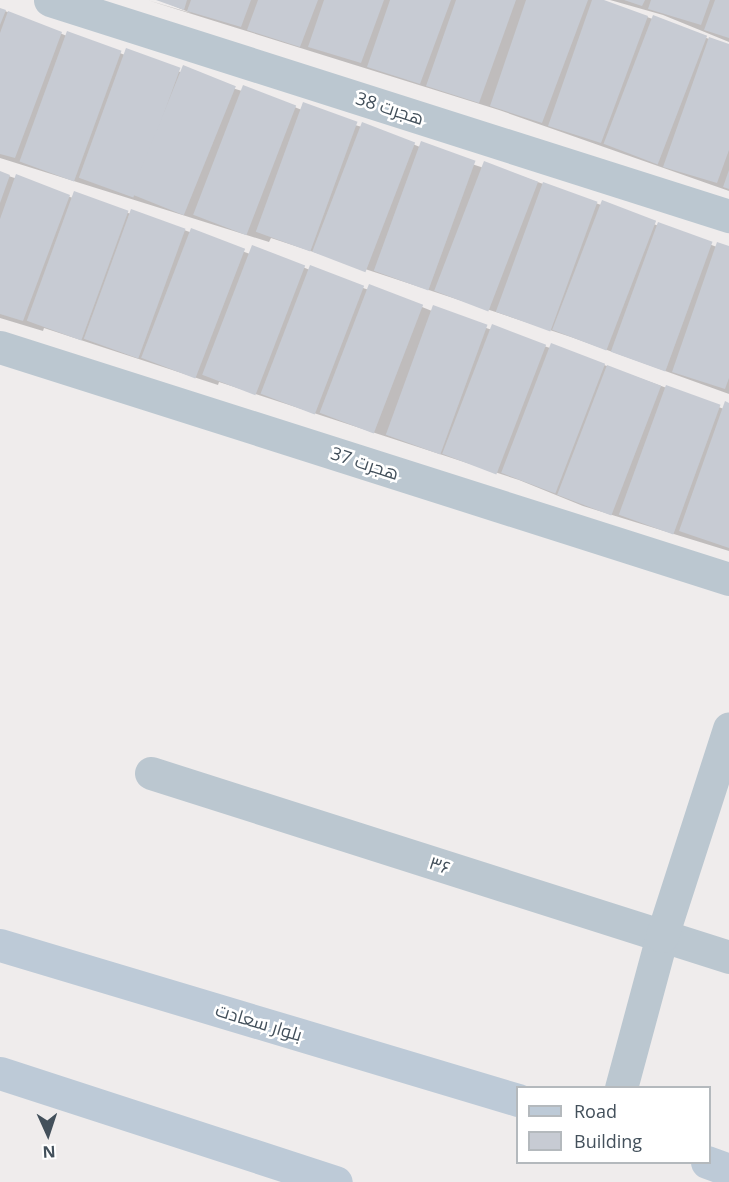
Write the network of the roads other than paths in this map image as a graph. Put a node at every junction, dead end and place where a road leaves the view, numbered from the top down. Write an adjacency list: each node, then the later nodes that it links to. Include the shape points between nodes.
1 (50, 0): 2 (street, هجرت 38)
2 (729, 216)
3 (0, 347): 4 (street, هجرت 37)
4 (729, 579)
5 (729, 729): 7 (street)
6 (151, 773): 7 (street, ۳۶)
7 (662, 936): 9 (street, ۳۶); 11 (street)
8 (0, 945): 12 (main road, بلوار سعادت)
9 (729, 957)
10 (0, 1073): 15 (main road)
11 (622, 1086)
12 (516, 1100)
13 (711, 1163): 14 (main road)
14 (729, 1170)
15 (336, 1182)

